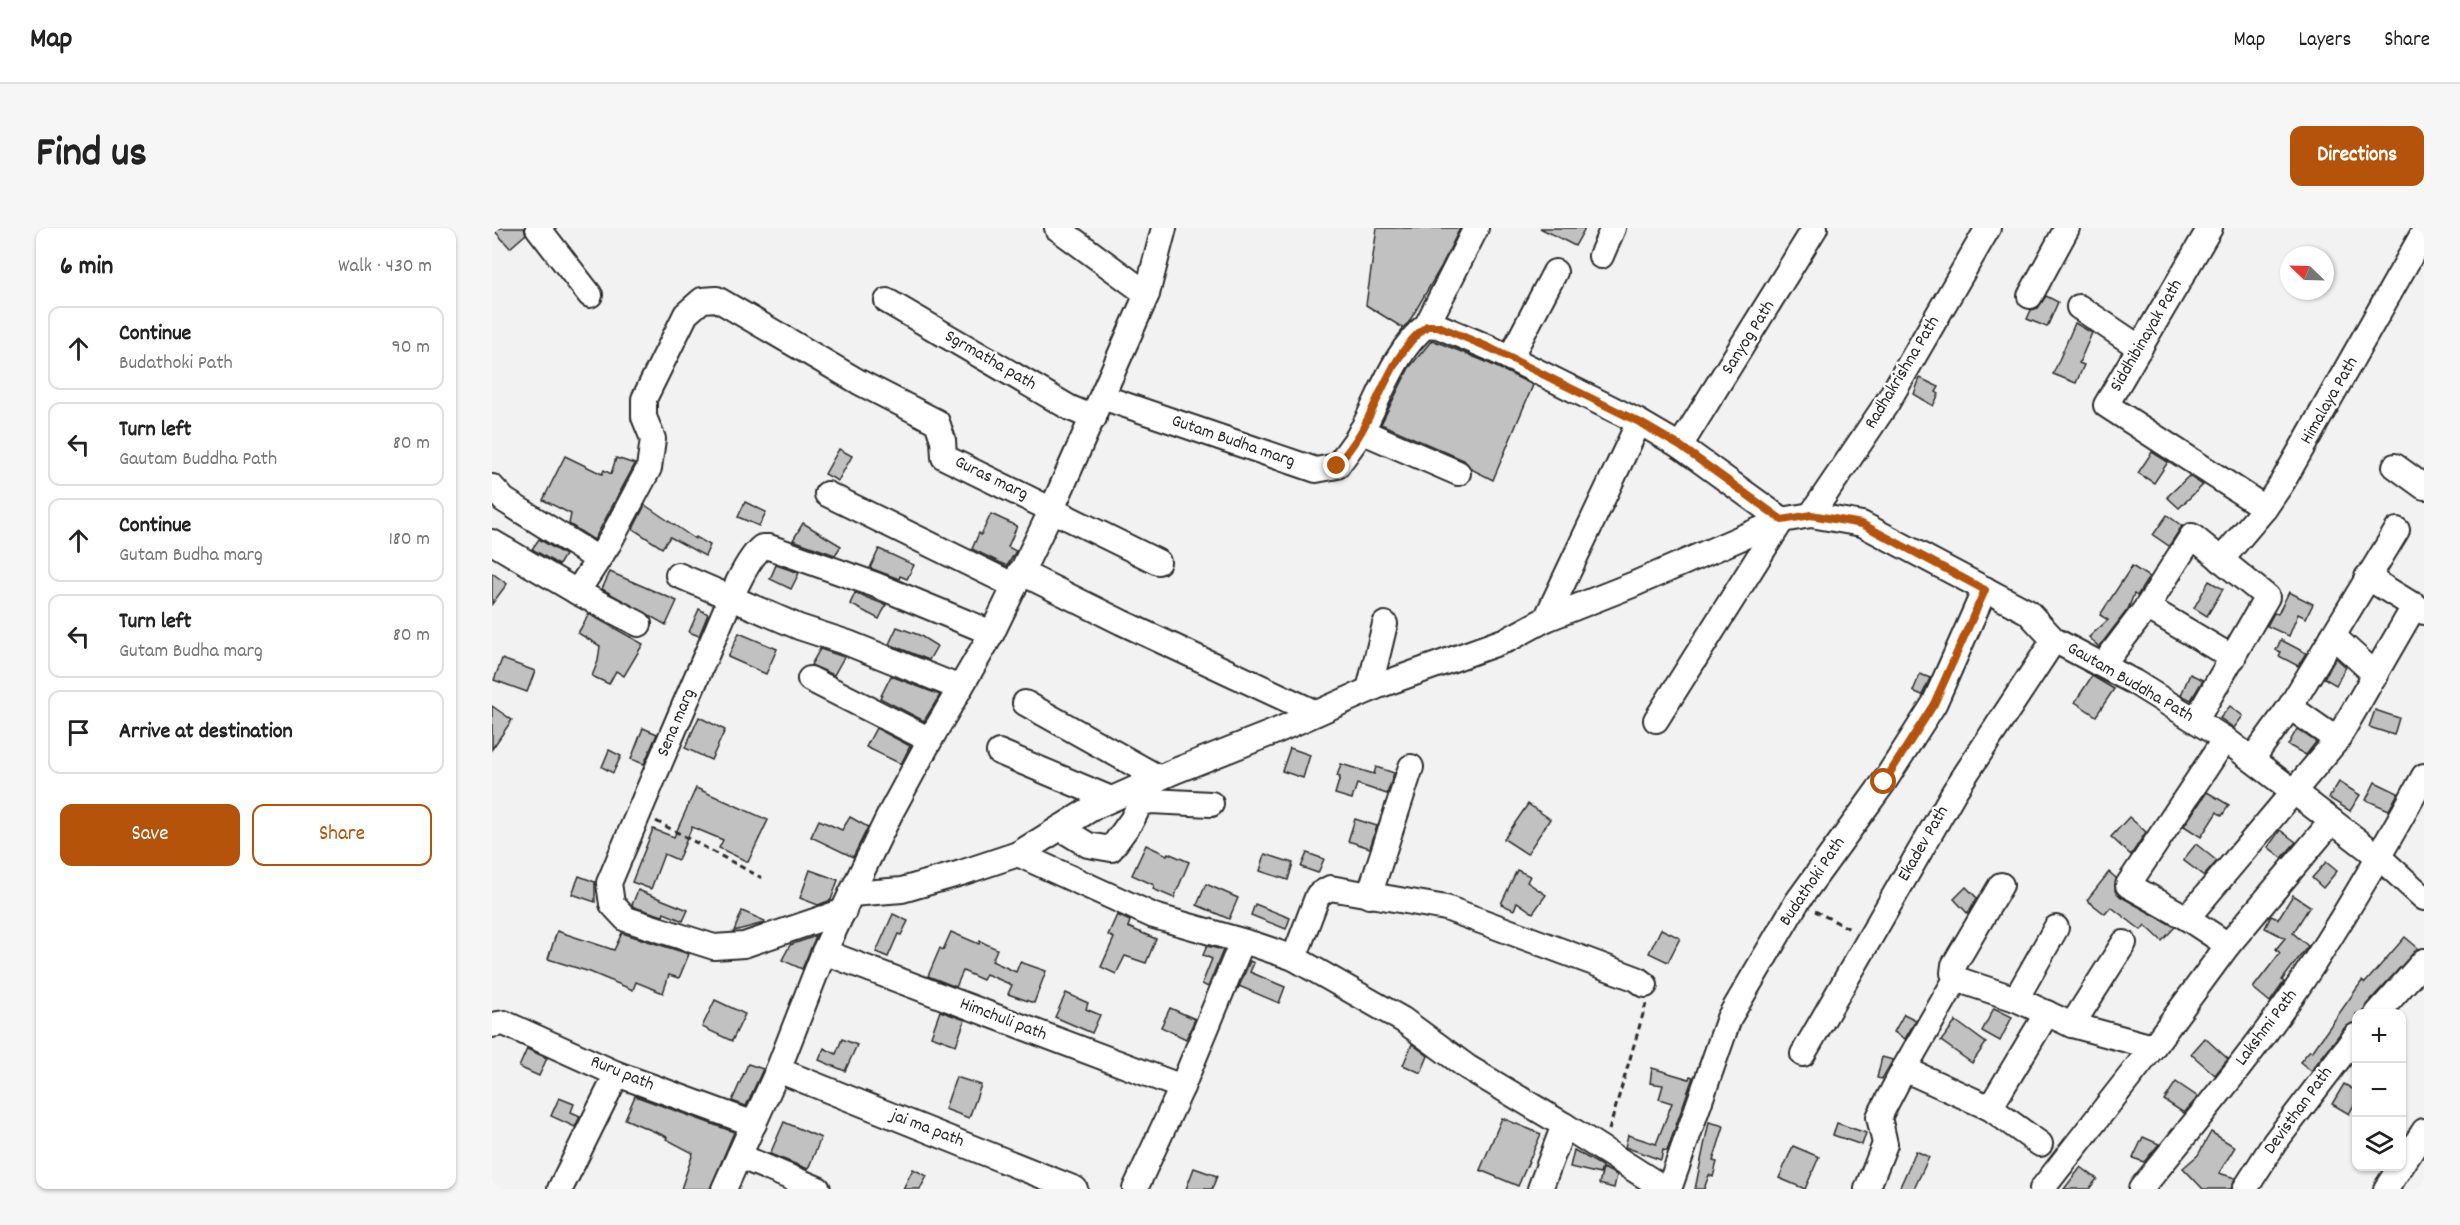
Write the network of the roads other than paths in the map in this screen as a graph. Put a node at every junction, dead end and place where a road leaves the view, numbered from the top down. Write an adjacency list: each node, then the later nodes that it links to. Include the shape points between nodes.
1 (538, 228): 14 (street)
2 (1057, 228): 13 (street)
3 (1164, 228): 13 (street)
4 (1476, 228): 18 (street, Gutam Budha marg)
5 (1613, 228): 11 (street)
6 (1815, 228): 24 (street, Sanyog Path)
7 (1988, 228): 32 (street, Radhakrishna Path, via 1887,403)
8 (2067, 228): 15 (street)
9 (2210, 228): 19 (street, Siddhibinayak Path)
10 (2424, 232): 30 (street, Himalaya Path)
11 (1601, 256)
12 (1555, 272): 20 (street)
13 (1148, 294): 21 (street)
14 (590, 295)
15 (2030, 296)
16 (887, 301): 21 (street, Sgrmatha path, via 1070,408)
17 (2079, 307): 19 (street)
18 (1427, 326): 20 (street, via 1438,326); 23 (street, Gutam Budha marg, via 1414,335)
19 (2140, 348): 30 (street, Siddhibinayak Path, via 2106,405)
20 (1510, 358): 22 (street)
21 (1098, 408): 23 (street, Gutam Budha marg, via 1316,470 1337,466); 31 (street)
22 (1639, 422): 24 (street); 47 (street)
23 (1361, 431): 26 (street)
24 (1680, 446): 33 (street)
25 (2395, 466): 27 (street)
26 (1458, 473)
27 (2424, 486)
28 (492, 487): 36 (street, via 504,500)
29 (827, 494): 41 (street)
30 (2265, 508): 37 (street, Himalaya Path)
31 (1052, 509): 36 (street, Guras marg, via 944,457 944,440 937,422 859,382 717,298 702,300 686,314 644,399 644,417 653,439 649,468); 38 (street); 41 (street)
32 (1811, 515): 33 (street); 42 (street, Gautam Buddha Path, via 1862,524)
33 (1782, 520): 47 (street, Sena marg); 62 (street)
34 (2397, 530): 40 (street)
35 (492, 542): 43 (street)
36 (598, 559): 43 (street)
37 (2221, 560): 45 (street, via 2192,536); 53 (street, via 2267,597)
38 (1158, 562)
39 (678, 575): 44 (street)
40 (2367, 577): 46 (street); 51 (street)
41 (1017, 579): 50 (street); 61 (street)
42 (1985, 590): 52 (street, Gautam Buddha Path, via 2028,612); 119 (street, Budathoki Path, via 1934,704 1884,782 1797,902 1729,1018)
43 (577, 592): 48 (street)
44 (732, 597): 50 (street, Sena marg, via 754,552 769,547); 57 (street, via 799,627); 82 (street, Sena marg, via 609,883 612,904 626,919 714,947 744,945)
45 (2147, 607): 53 (street); 54 (street)
46 (2419, 608): 55 (street)
47 (1546, 619): 58 (street, Sena marg, via 1509,639)
48 (639, 624)
49 (1385, 624): 58 (street)
50 (993, 633): 57 (street)
51 (2333, 636): 55 (street); 60 (street)
52 (2054, 640): 54 (street, Gautam Buddha Path); 100 (street, Ekadev Path, via 1954,792)
53 (2233, 658): 63 (street)
54 (2103, 666): 63 (street, Gautam Buddha Path)
55 (2376, 675): 66 (street)
56 (810, 679): 65 (street)
57 (960, 688): 65 (street)
58 (1369, 690): 61 (street, Sena marg)
59 (1025, 704): 71 (street)
60 (2290, 707): 66 (street); 68 (street)
61 (1316, 713): 71 (street, Sena marg)
62 (1656, 720)
63 (2196, 720): 64 (street, Gautam Buddha Path)
64 (2225, 739): 68 (street, Gautam Buddha Path); 83 (street, via 2128,885)
65 (930, 740): 82 (street)
66 (2337, 740): 72 (street)
67 (999, 752): 73 (street)
68 (2252, 759): 72 (street, Gautam Buddha Path)
69 (1411, 767): 80 (street)
70 (2424, 776): 78 (street, Lakshmi Path)
71 (1159, 778): 73 (street, Sena marg)
72 (2293, 793): 75 (street, Gautam Buddha Path); 83 (street)
73 (1111, 799): 76 (street, Sena marg)
74 (1211, 804): 76 (street, via 1140,804 1111,849 1089,845)
75 (2332, 821): 78 (street, Gautam Buddha Path); 87 (street)
76 (1060, 828): 77 (street, Sena marg)
77 (1018, 854): 82 (street, Sena marg); 85 (street, via 1154,916)
78 (2379, 857): 81 (street, Gautam Buddha Path); 122 (street, Lakshmi Path, via 2300,984)
79 (2001, 885): 91 (street, via 1954,965)
80 (1369, 896): 89 (street, via 1330,888 1318,895); 92 (street, via 1446,908)
81 (2424, 898)
82 (847, 903): 88 (street)
83 (2187, 918): 87 (street)
84 (2056, 928): 93 (street)
85 (1242, 942): 89 (street); 104 (street)
86 (2124, 943): 97 (street)
87 (2228, 945): 99 (street)
88 (824, 952): 102 (street); 104 (street, Himchuli path)
89 (1294, 958): 107 (street, via 1403,1020 1467,1067)
90 (2424, 962): 94 (street)
91 (1956, 979): 93 (street); 101 (street)
92 (1645, 985)
93 (2016, 999): 95 (street)
94 (2382, 1009)
95 (2047, 1013): 97 (street); 105 (street)
96 (492, 1025): 103 (street, Ruru path, via 504,1023)
97 (2072, 1025): 99 (street)
98 (2352, 1041): 123 (street, Devisthan Path, via 2275,1142)
99 (2153, 1047): 121 (street)
100 (1803, 1054)
101 (1904, 1069): 105 (street); 120 (street, via 1879,1117 1885,1144)
102 (778, 1070): 106 (street); 116 (street, jai ma path)
103 (617, 1074): 106 (street, Ruru path); 113 (street)
104 (1182, 1087): 117 (street)
105 (1990, 1108): 109 (street)
106 (754, 1124): 110 (street)
107 (1564, 1125): 118 (street); 119 (street)
108 (2424, 1131): 111 (street)
109 (2040, 1144)
110 (739, 1156): 114 (street); 115 (street)
111 (2406, 1158)
112 (2398, 1171): 124 (street)
113 (560, 1189)
114 (724, 1189)
115 (818, 1189)
116 (1075, 1189)
117 (1135, 1189)
118 (1540, 1189)
119 (1667, 1189)
120 (1867, 1189)
121 (2042, 1189)
122 (2141, 1189)
123 (2245, 1189)
124 (2386, 1189)

